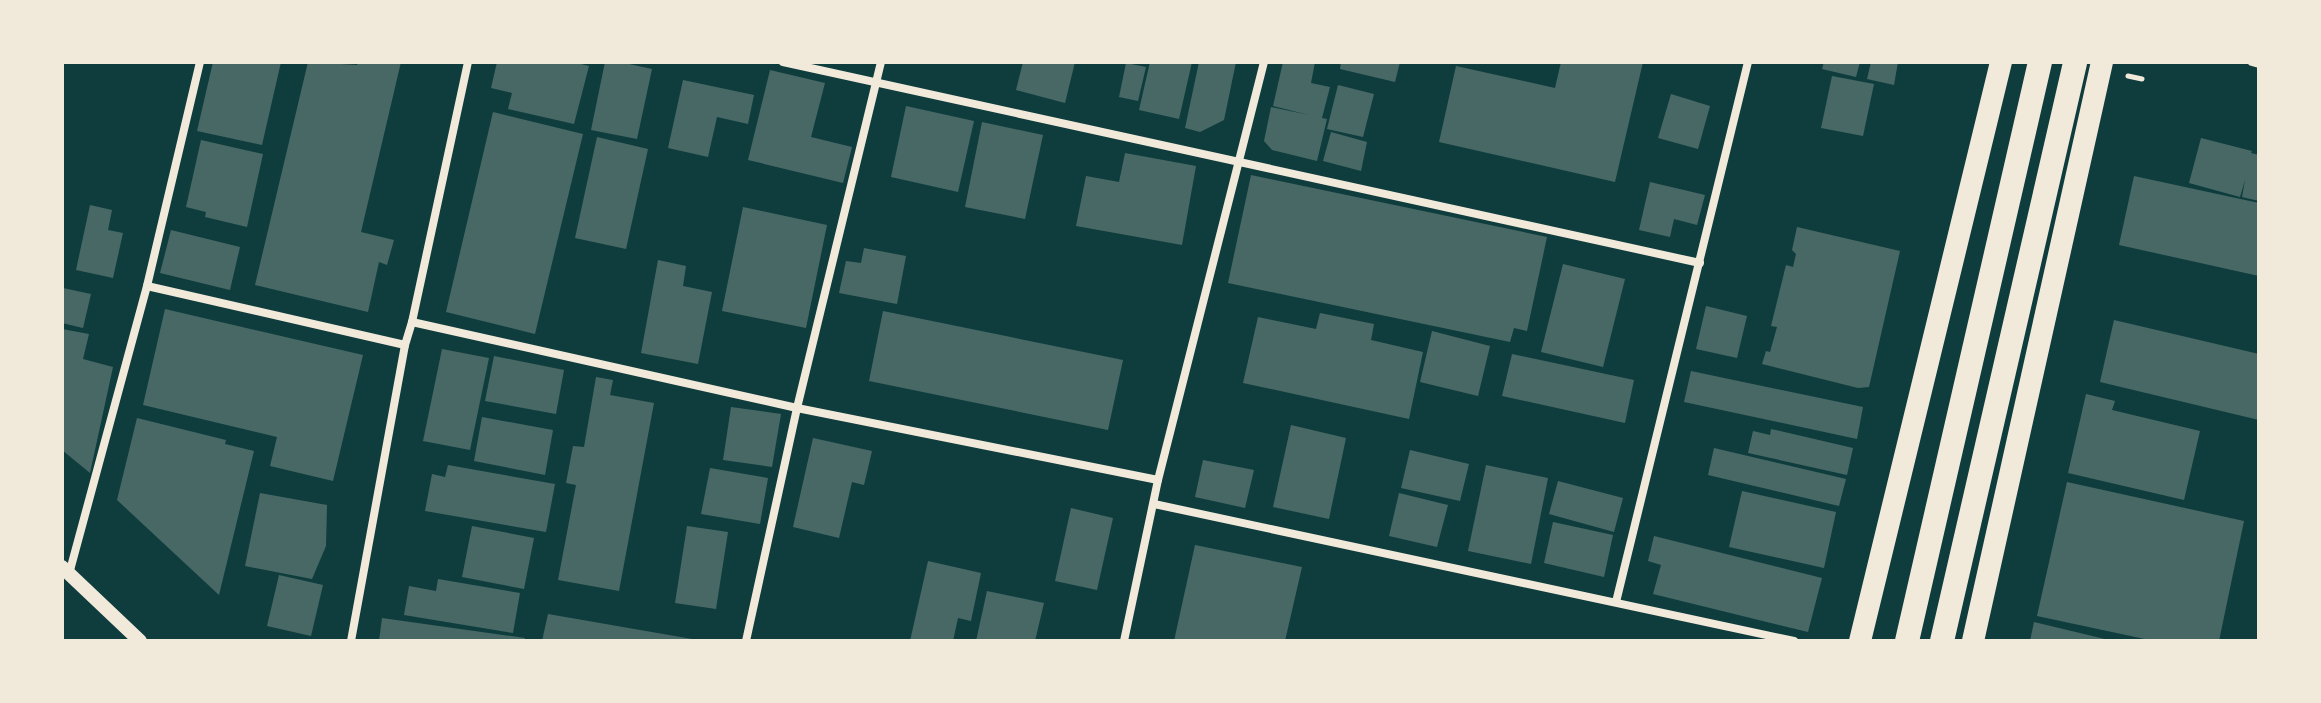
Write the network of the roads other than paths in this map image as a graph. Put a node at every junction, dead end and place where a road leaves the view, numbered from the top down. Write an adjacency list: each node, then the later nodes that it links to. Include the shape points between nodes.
1 (200, 62): 16 (street)
2 (468, 62): 17 (street)
3 (783, 62): 13 (street)
4 (881, 62): 13 (street)
5 (1264, 62): 14 (street)
6 (1748, 62): 15 (street)
7 (2001, 62): 29 (highway)
8 (2040, 62): 30 (highway)
9 (2075, 62): 31 (highway)
10 (2102, 62): 32 (highway)
11 (2252, 62): 12 (street)
12 (2259, 64)
13 (877, 82): 14 (street); 19 (street)
14 (1239, 162): 15 (street); 20 (street)
15 (1700, 263): 23 (street)
16 (147, 286): 18 (street); 22 (street)
17 (412, 322): 18 (street); 19 (street)
18 (405, 345): 25 (street)
19 (797, 408): 20 (street); 26 (street)
20 (1158, 480): 21 (street)
21 (1154, 504): 23 (street); 27 (street)
22 (66, 571): 24 (street)
23 (1616, 602): 28 (street)
24 (140, 641)
25 (351, 641)
26 (746, 641)
27 (1124, 641)
28 (1794, 641)
29 (1860, 641)
30 (1907, 641)
31 (1942, 641)
32 (1973, 641)

